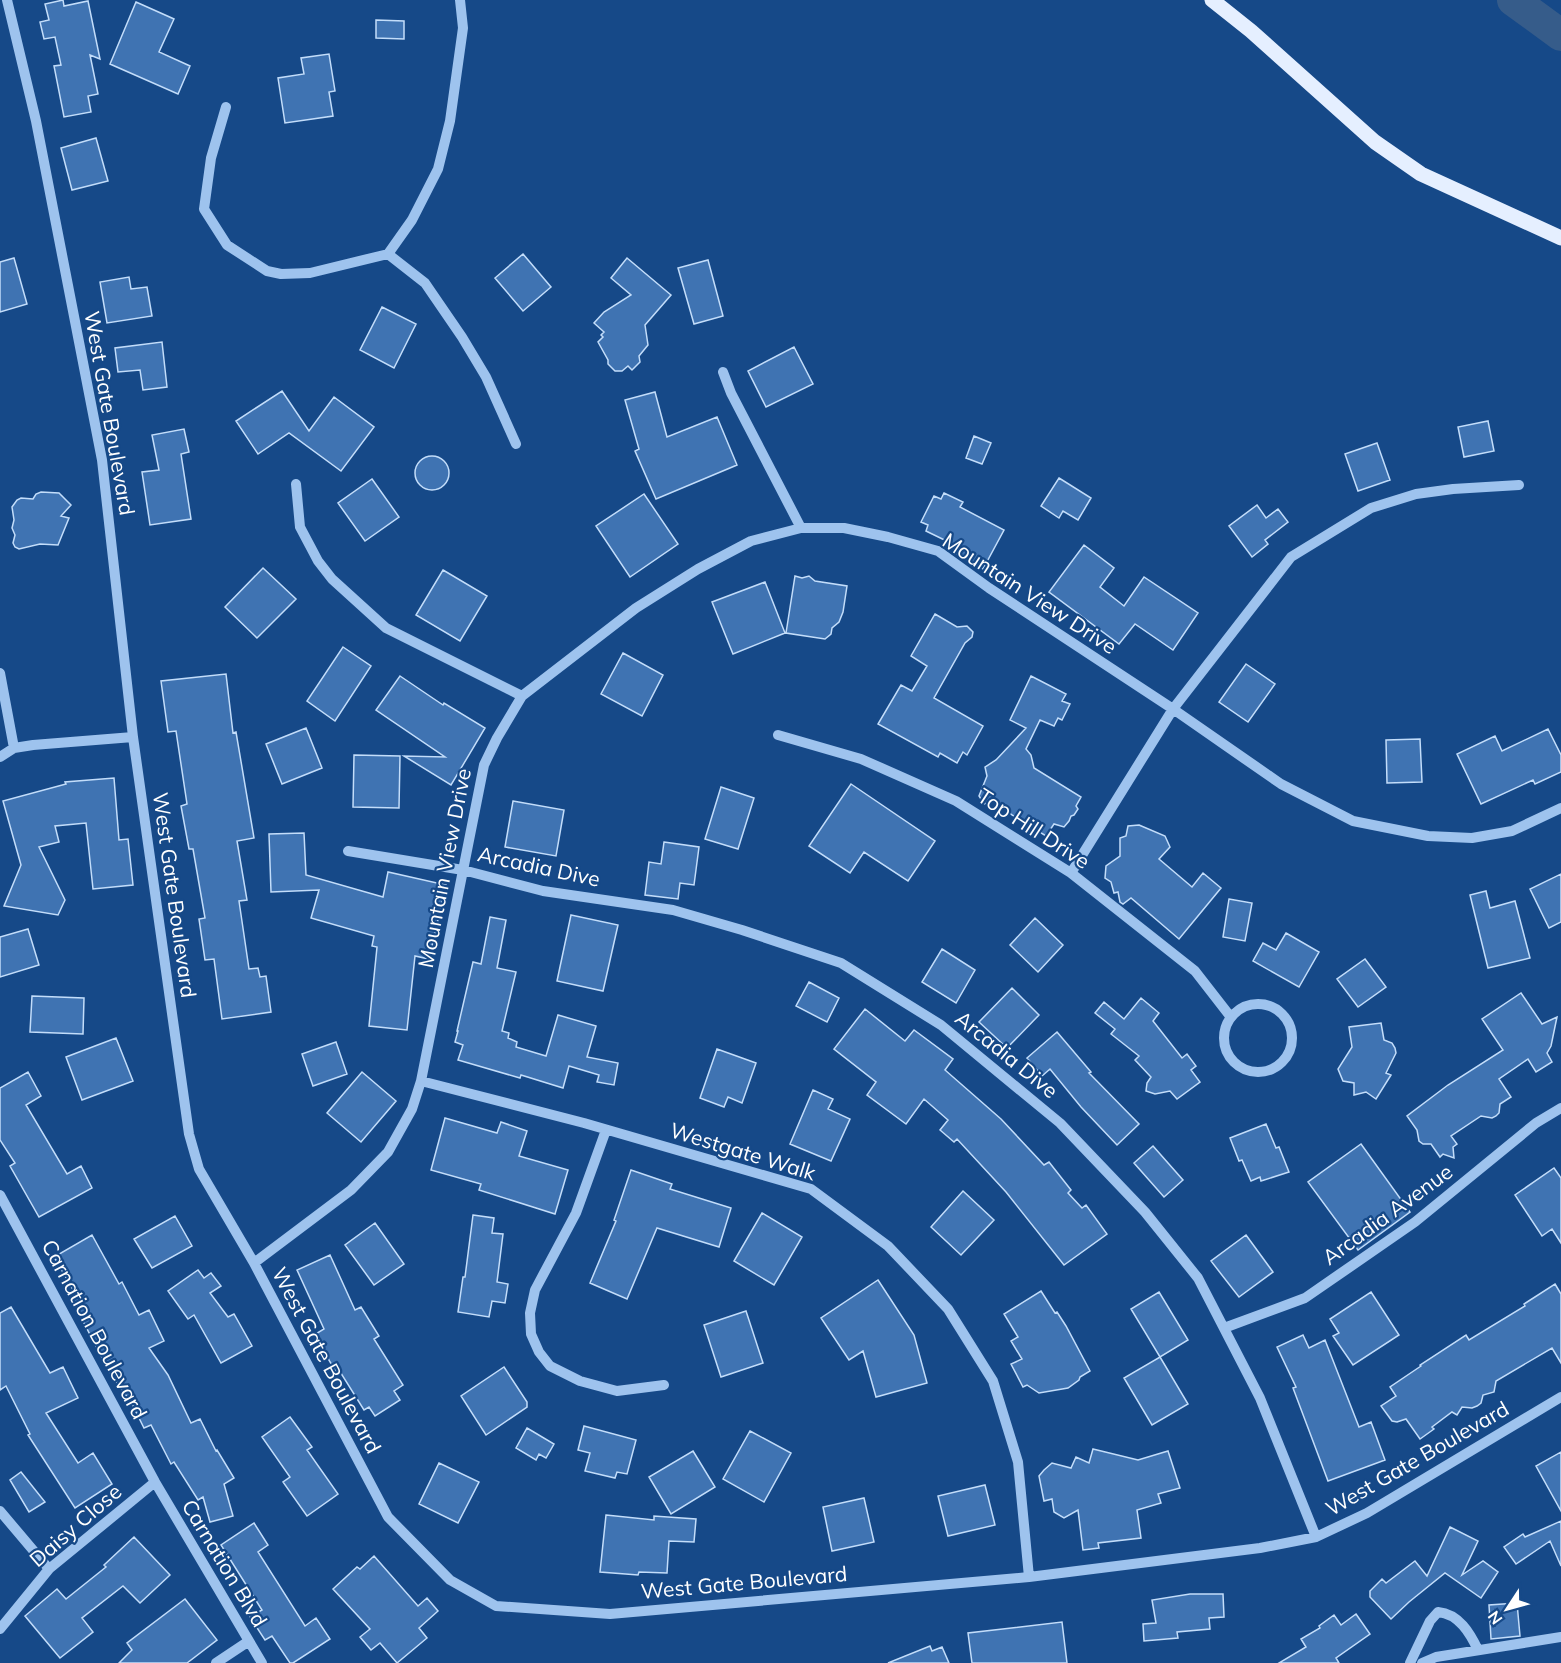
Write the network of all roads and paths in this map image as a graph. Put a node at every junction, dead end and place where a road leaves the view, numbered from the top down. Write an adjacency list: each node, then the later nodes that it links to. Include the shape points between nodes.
1 (7, 0): 16 (street, West Gate Boulevard, via 36,122 102,460)
2 (460, 0): 6 (street, via 463,28 450,121 438,169 412,220)
3 (1212, 0): 5 (main road, via 1375,142 1421,174)
4 (226, 107): 6 (street, via 211,158 204,209 227,245 267,271 281,274 310,273)
5 (1561, 238)
6 (388, 254): 8 (street, via 425,283 462,337 486,376)
7 (723, 372): 11 (street)
8 (516, 444)
9 (296, 484): 13 (street, via 300,527 332,579 386,628)
10 (1519, 485): 14 (street, via 1453,489 1371,508 1291,557)
11 (801, 528): 13 (street, Mountain View Drive, via 751,541 698,569 636,608); 14 (street, Mountain View Drive, via 844,528 938,551)
12 (0, 673): 17 (street)
13 (522, 696): 21 (street, Mountain View Drive, via 484,765)
14 (1173, 709): 19 (street, Mountain View Drive, via 1281,784 1353,822 1428,836 1472,838 1512,831); 22 (street)
15 (778, 735): 22 (street, Top Hill Drive, via 861,759 956,801)
16 (133, 737): 17 (street); 28 (street, West Gate Boulevard, via 189,1134 199,1169)
17 (14, 748): 18 (street)
18 (0, 757)
19 (1561, 808)
20 (348, 850): 21 (street, Arcadia Dive)
21 (463, 870): 24 (street, Mountain View Drive); 29 (street, Arcadia Dive, via 543,891 673,910 841,963 941,1025 1060,1123 1145,1212 1198,1278)
22 (1071, 873): 23 (street, Top Hill Drive, via 1195,971)
23 (1230, 1016): 23 (street, via 1223,1038 1226,1050 1240,1068 1263,1072 1283,1061 1289,1052 1292,1030 1280,1011 1260,1003 1249,1004)
24 (421, 1081): 26 (street, Westgate Walk); 28 (street, Mountain View Drive, via 412,1109 388,1152 351,1190)
25 (1561, 1108): 29 (street, Arcadia Avenue, via 1536,1123 1414,1222 1305,1298)
26 (606, 1130): 30 (street, via 576,1213 535,1290 531,1334 550,1366 580,1381 617,1391); 36 (street, Westgate Walk, via 812,1189 888,1246 948,1309 993,1382 1018,1462)
27 (0, 1195): 32 (street, Carnation Boulevard)
28 (254, 1263): 36 (street, West Gate Boulevard, via 388,1517 450,1580 496,1606 610,1614)
29 (1224, 1328): 34 (street, Arcadia Dive, via 1260,1398)
30 (664, 1385)
31 (1561, 1397): 34 (street, West Gate Boulevard, via 1367,1513)
32 (155, 1482): 35 (street, Daisy Close); 39 (street, Carnation Blvd)
33 (0, 1511): 35 (street)
34 (1316, 1537): 36 (street, West Gate Boulevard, via 1248,1550)
35 (49, 1569): 37 (street, Daisy Close)
36 (1029, 1577)
37 (0, 1629)
38 (1561, 1637): 40 (street)
39 (249, 1641): 41 (street); 42 (street, Carnation Blvd)
40 (1478, 1650): 43 (street, via 1456,1619 1438,1612); 44 (street)
41 (216, 1663)
42 (262, 1663)
43 (1410, 1663)
44 (1422, 1663)

